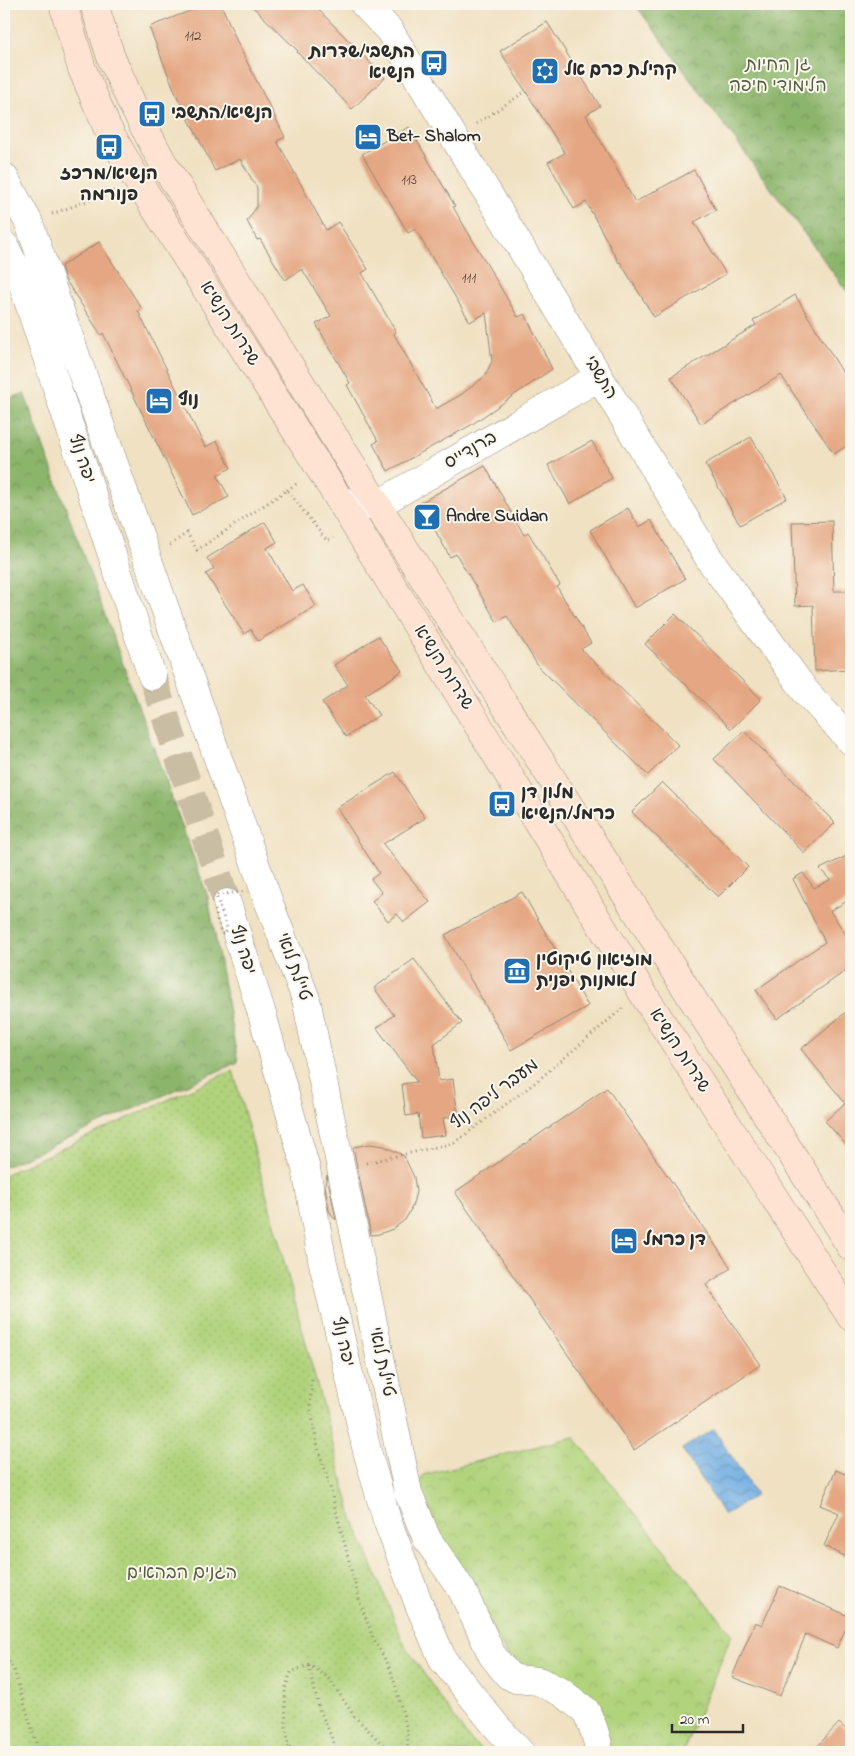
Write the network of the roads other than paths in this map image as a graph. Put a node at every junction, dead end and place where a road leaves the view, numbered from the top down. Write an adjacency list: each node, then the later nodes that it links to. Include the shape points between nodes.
1 (63, 4): 7 (street, שדרות הנשיא, via 82,69 107,126 138,181)
2 (94, 4): 8 (street, שדרות הנשיא, via 111,57 163,163)
3 (364, 4): 6 (street, התשבי, via 388,30)
4 (4, 177): 11 (street, via 29,223)
5 (4, 245): 9 (street, יפה נוף, via 20,276)
6 (600, 377): 8 (street, ברנדייס); 10 (street, התשבי, via 710,560 806,692)
7 (340, 499): 8 (street, via 359,506); 13 (street, שדרות הנשיא, via 644,995)
8 (377, 505): 12 (street, שדרות הנשיא)
9 (152, 676)
10 (851, 741)
11 (239, 902): 14 (street, יפה נוף, via 262,1014 306,1169 322,1259 366,1451 387,1520 443,1660); 15 (street, טיילת לואי, via 306,999 408,1492 427,1539 462,1590 492,1655 508,1675 538,1681 561,1692 586,1711)
12 (851, 1246)
13 (851, 1318)
14 (520, 1752)
15 (598, 1752)

